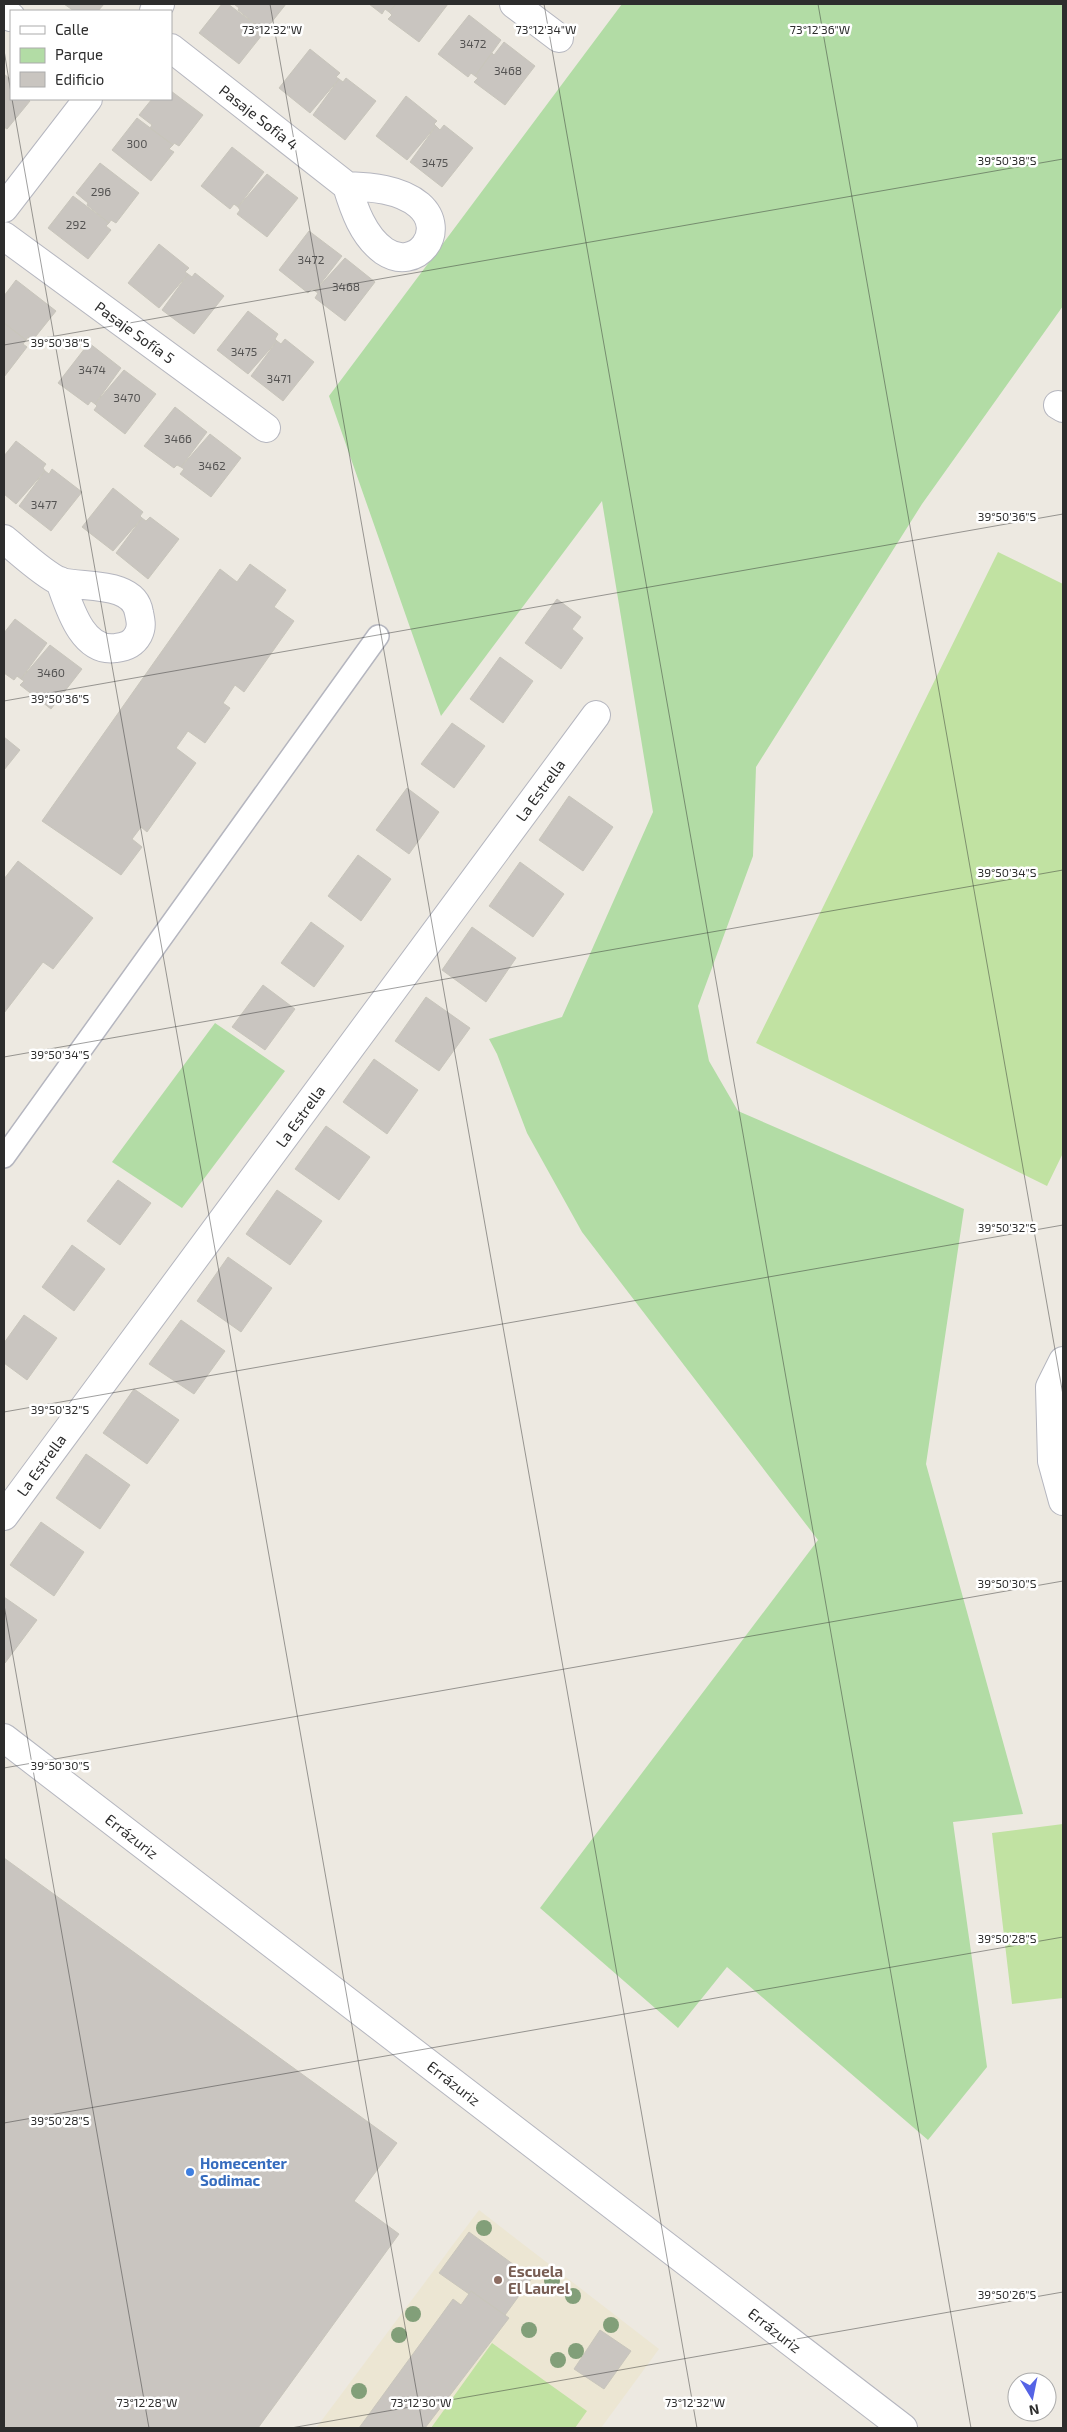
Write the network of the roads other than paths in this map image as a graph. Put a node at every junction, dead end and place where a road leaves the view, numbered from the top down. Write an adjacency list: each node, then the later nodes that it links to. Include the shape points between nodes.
1 (514, 4): 2 (street)
2 (559, 38)
3 (172, 49): 5 (street, Pasaje Sofía 4)
4 (87, 100): 6 (street)
5 (347, 186)
6 (4, 208)
7 (4, 236): 8 (street, Pasaje Sofía 5)
8 (266, 428)
9 (4, 539): 10 (street)
10 (60, 581)
11 (378, 636): 13 (lane)
12 (596, 715): 16 (street, La Estrella)
13 (4, 1157)
14 (1063, 1360): 15 (street, via 1050,1387 1052,1461)
15 (1063, 1501)
16 (4, 1516)
17 (4, 1738): 18 (street, Errázuriz)
18 (903, 2428)

